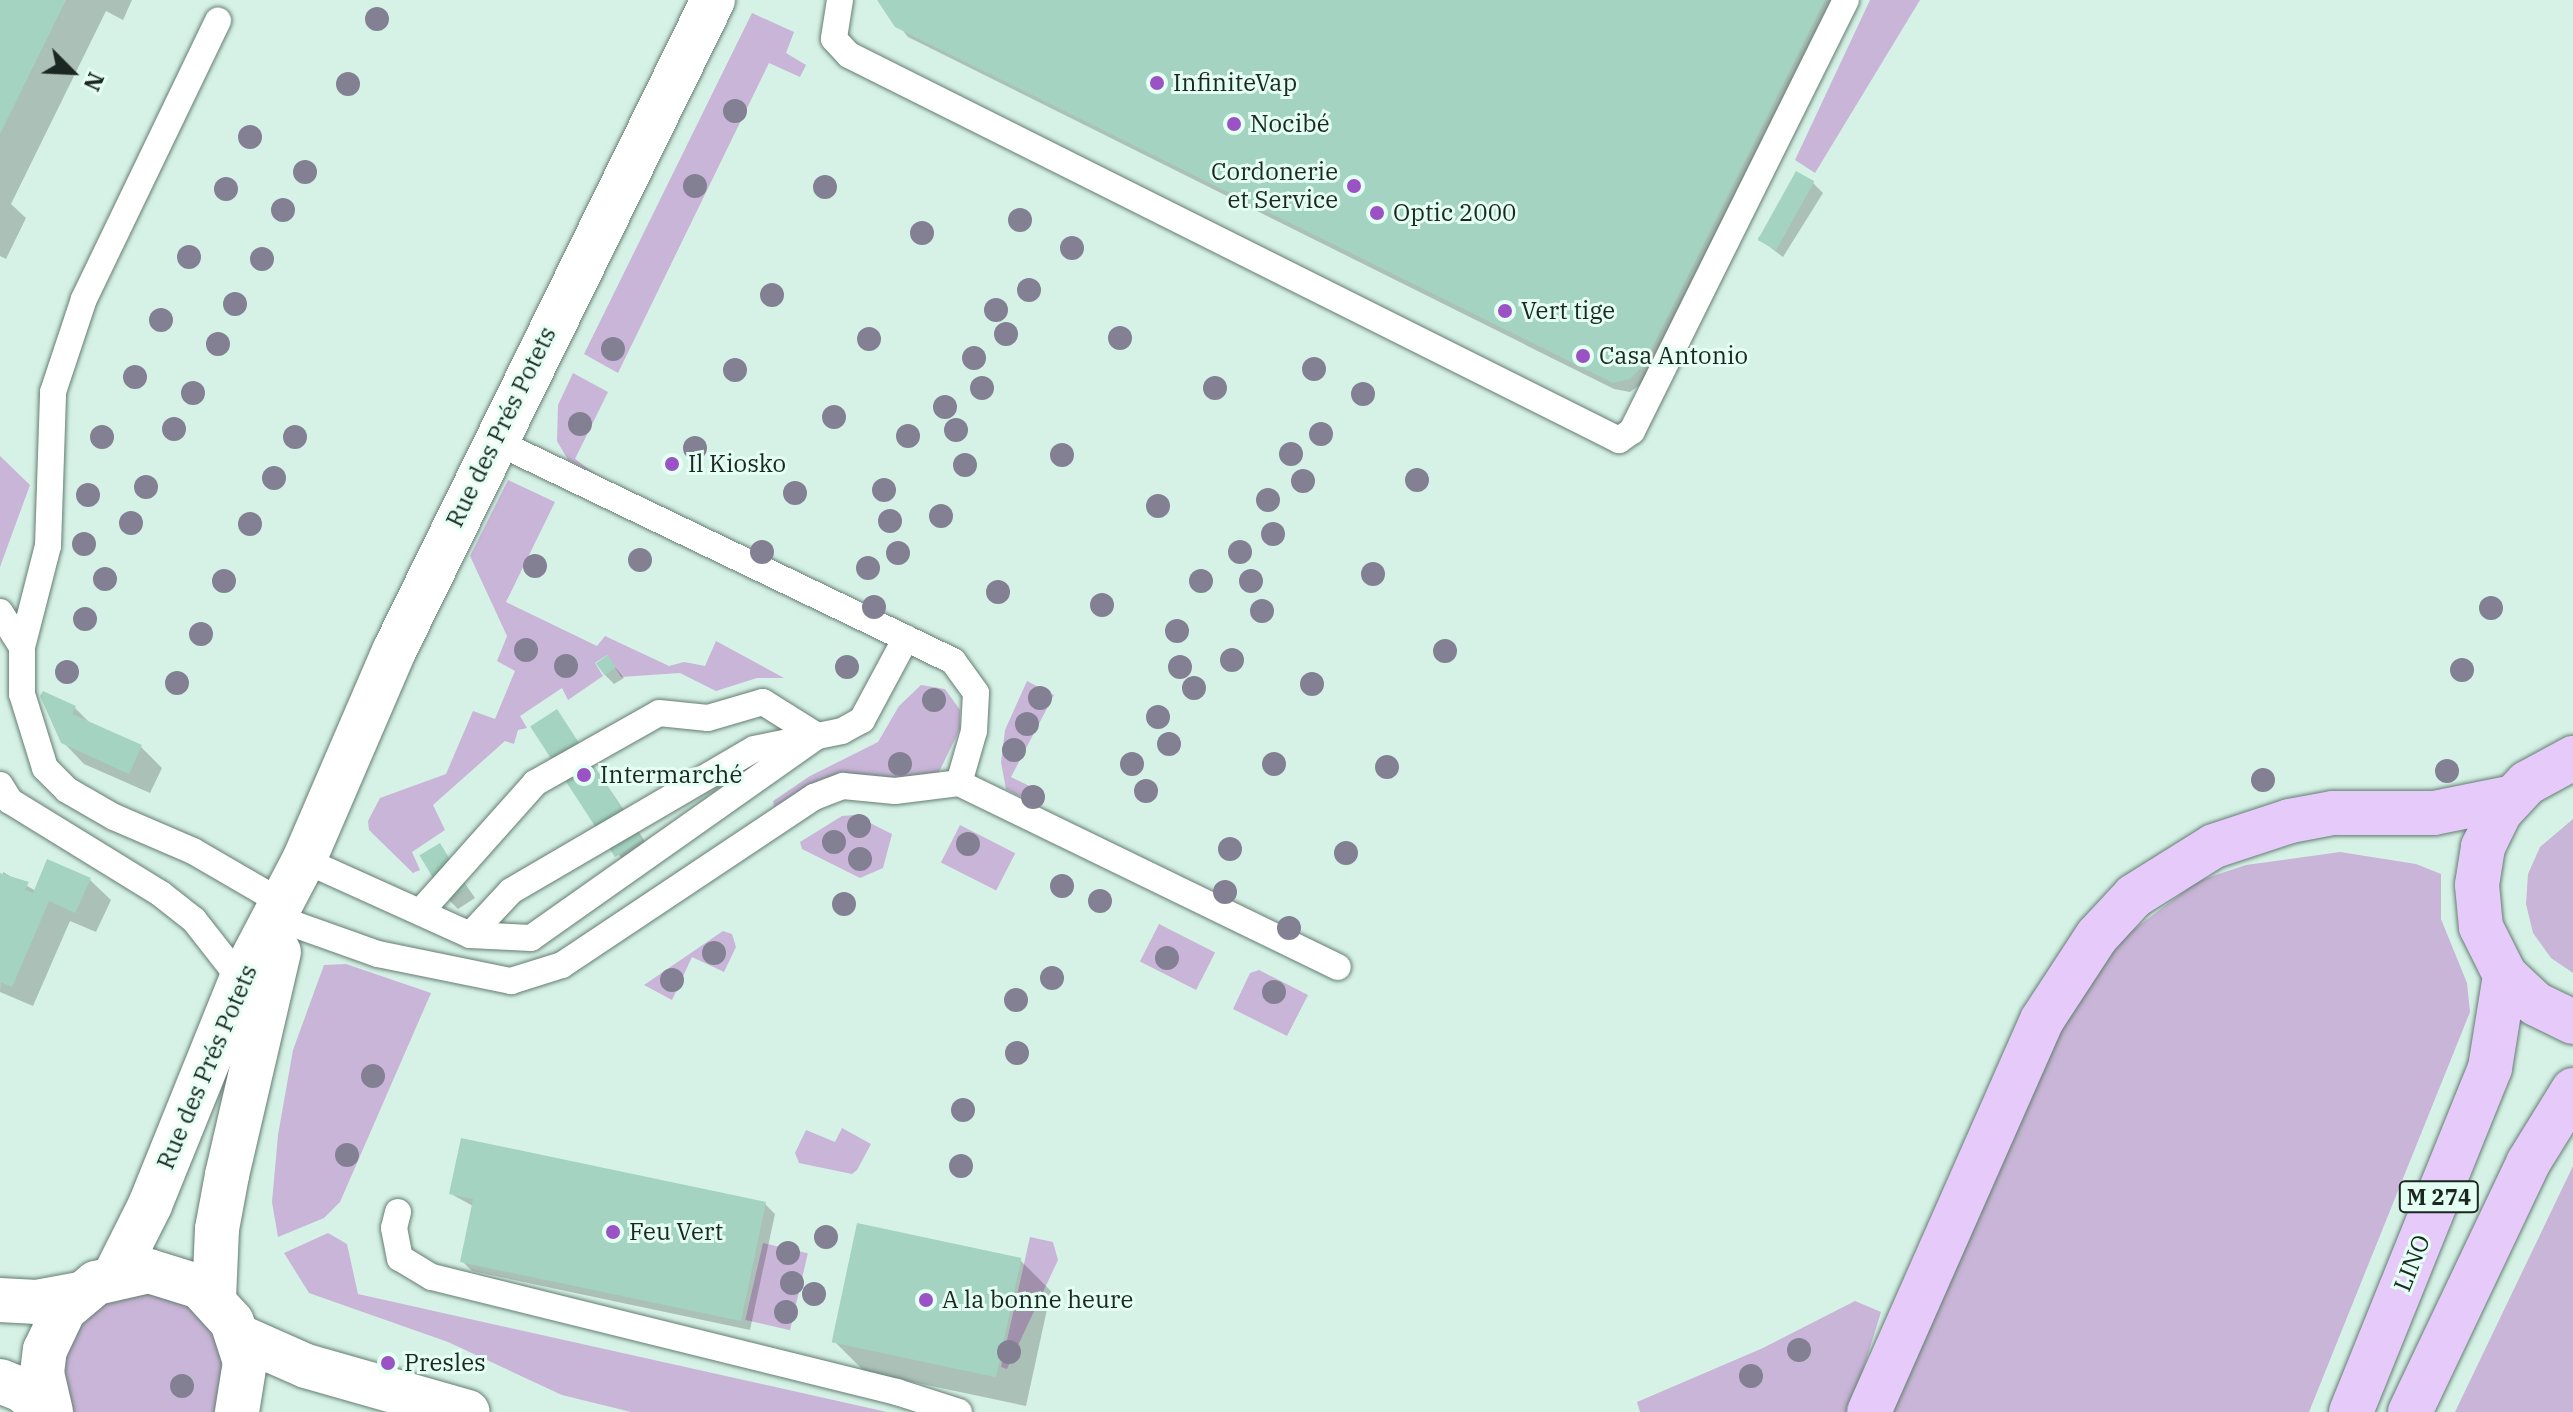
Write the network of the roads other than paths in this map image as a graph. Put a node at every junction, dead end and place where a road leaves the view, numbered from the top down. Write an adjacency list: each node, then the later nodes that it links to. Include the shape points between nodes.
1 (713, 0): 5 (street, Rue des Prés Potets)
2 (840, 0): 3 (lane, via 834,39 849,55 1619,440 1632,431)
3 (1846, 0)
4 (218, 21): 8 (lane, via 84,299 53,392 48,546)
5 (493, 440): 7 (lane); 14 (street, Rue des Prés Potets)
6 (0, 612): 8 (lane)
7 (906, 638): 9 (lane, via 862,720); 11 (lane, via 953,661 976,693 974,731)
8 (22, 647): 16 (lane, via 22,694 45,768 67,790 193,851)
9 (817, 736): 15 (lane, via 763,702 708,718 659,713 535,783); 17 (lane, via 754,749 511,891); 17 (lane, via 531,938)
10 (2573, 758): 13 (highway, via 2543,772)
11 (959, 783): 16 (lane, via 895,791 843,786 814,797 562,965 511,981 378,954); 18 (lane)
12 (0, 785): 20 (lane, via 10,801 194,920)
13 (2513, 797): 19 (highway, via 2491,829 2477,885 2481,927); 33 (highway, via 2434,813 2333,813 2290,821 2214,846 2134,896 2097,936 2042,1020)
14 (304, 860): 15 (lane); 16 (street, Rue des Prés Potets)
15 (422, 910): 17 (lane)
16 (284, 912): 20 (street, Rue des Prés Potets); 25 (street, Rue des Prés Potets, via 217,1229)
17 (470, 935)
18 (1338, 967)
19 (2505, 975): 21 (highway, via 2536,1004); 34 (highway, LINO / M 274, via 2490,1068)
20 (241, 980): 24 (street, Rue des Prés Potets, via 150,1205)
21 (2573, 1022)
22 (2573, 1090): 35 (highway, M 274, via 2528,1163)
23 (398, 1212): 32 (lane, via 394,1228 400,1258 432,1277)
24 (97, 1284): 25 (street, via 167,1273); 26 (street, via 37,1302); 29 (street, Rue des Prés Potets, via 58,1319 45,1350 42,1373)
25 (214, 1298): 27 (street)
26 (0, 1300)
27 (238, 1336): 30 (street, via 244,1387); 31 (street, via 306,1366)
28 (0, 1381): 29 (street, via 22,1390)
29 (49, 1412)
30 (237, 1412)
31 (468, 1412)
32 (959, 1412)
33 (1869, 1412)
34 (2351, 1412)
35 (2410, 1412)

